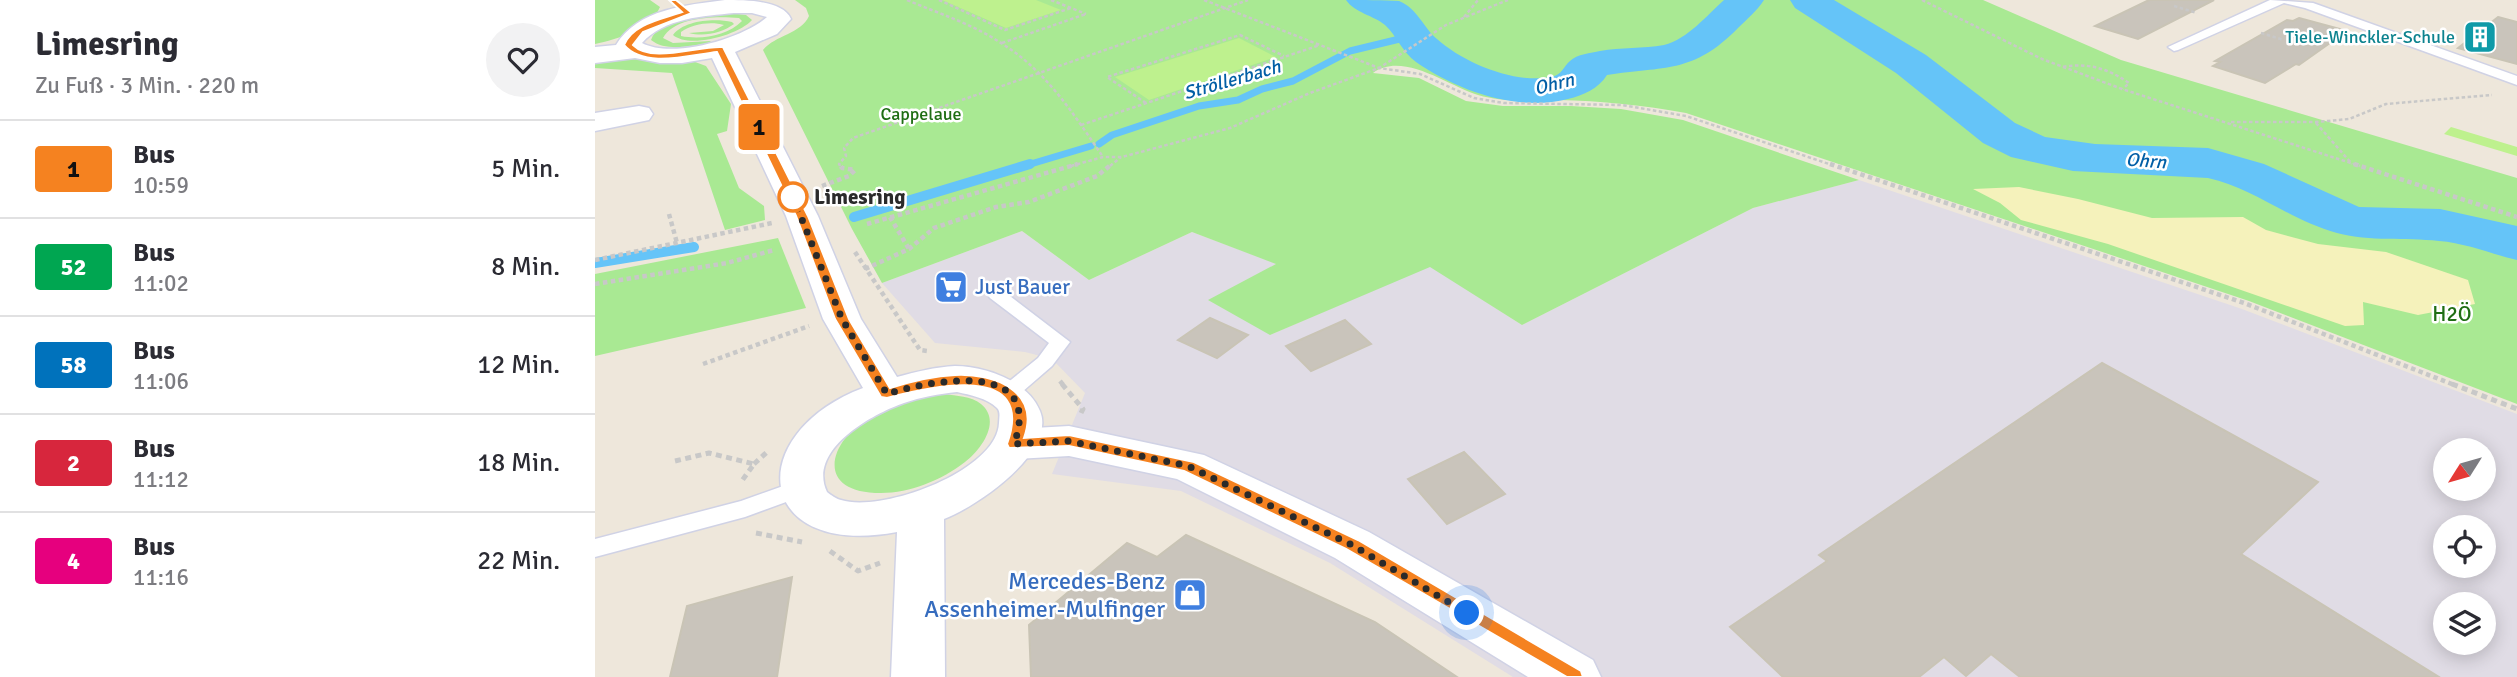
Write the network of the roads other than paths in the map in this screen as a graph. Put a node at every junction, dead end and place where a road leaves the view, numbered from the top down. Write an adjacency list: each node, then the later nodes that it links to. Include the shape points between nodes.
1 (2280, 0): 7 (lane)
2 (2287, 0): 4 (lane)
3 (2333, 0): 4 (lane)
4 (2309, 5): 11 (lane)
5 (681, 6): 6 (main road); 9 (main road, via 753,6 777,13 779,19 768,30)
6 (633, 44): 8 (main road); 9 (main road, via 669,55); 10 (main road)
7 (2174, 47)
8 (595, 48)
9 (720, 48): 16 (main road, via 810,202 842,319)
10 (595, 55)
11 (2517, 81)
12 (639, 114): 13 (main road)
13 (595, 122)
14 (996, 294): 15 (lane, via 1060,342 1045,362)
15 (1008, 393): 16 (main road, via 986,383 957,379); 17 (main road, via 1019,406 1022,424)
16 (887, 394): 18 (main road, via 856,408 817,440 800,468)
17 (1014, 444): 19 (main road, via 979,481); 22 (main road, via 1069,441 1188,466 1352,545)
18 (800, 488): 19 (main road, via 810,504 828,515 855,520); 20 (lane, via 733,512)
19 (921, 510): 21 (main road)
20 (595, 548)
21 (918, 677)
22 (1574, 677)

